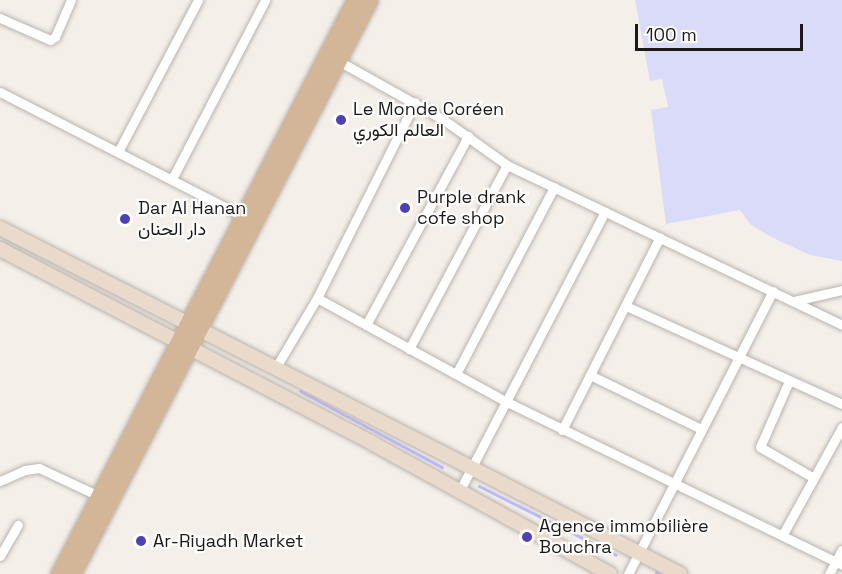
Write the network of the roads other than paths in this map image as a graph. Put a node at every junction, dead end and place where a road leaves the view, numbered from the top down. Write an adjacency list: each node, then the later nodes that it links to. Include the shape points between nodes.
1 (71, 0): 6 (street, via 55,37 50,40)
2 (198, 0): 11 (street)
3 (265, 0): 13 (street)
4 (354, 0): 7 (main road)
5 (370, 0): 7 (main road)
6 (0, 18)
7 (334, 58): 9 (street); 16 (main road)
8 (0, 92): 11 (street)
9 (415, 102): 10 (street); 22 (street)
10 (468, 136): 12 (street); 26 (street)
11 (119, 150): 13 (street)
12 (507, 165): 14 (street); 29 (street)
13 (172, 179): 16 (street)
14 (554, 187): 15 (street); 32 (street)
15 (605, 211): 18 (street); 35 (street)
16 (250, 220): 27 (main road)
17 (0, 228): 27 (main road)
18 (660, 237): 21 (street); 24 (street)
19 (0, 249): 28 (main road)
20 (842, 290): 23 (street)
21 (773, 291): 23 (street); 30 (street)
22 (317, 298): 26 (street); 31 (street)
23 (794, 301): 25 (street)
24 (626, 306): 30 (street); 33 (street)
25 (842, 325)
26 (366, 326): 29 (street)
27 (193, 327): 28 (main road); 31 (main road)
28 (184, 344): 37 (main road); 45 (main road)
29 (409, 349): 32 (street)
30 (738, 358): 34 (street); 39 (street)
31 (276, 367): 41 (main road)
32 (456, 374): 35 (street)
33 (590, 375): 39 (street); 40 (street)
34 (789, 381): 36 (street); 42 (street, via 759,447)
35 (507, 402): 40 (street); 41 (street)
36 (842, 404)
37 (144, 421): 46 (main road); 54 (main road)
38 (842, 427): 42 (street)
39 (701, 429): 44 (street)
40 (562, 430): 44 (street)
41 (473, 468): 45 (street); 50 (main road)
42 (814, 478): 48 (street)
43 (0, 482): 46 (street, via 39,468)
44 (672, 483): 48 (street); 50 (street)
45 (460, 490): 55 (main road)
46 (97, 495): 53 (main road)
47 (18, 525): 51 (street)
48 (783, 534): 52 (street)
49 (842, 550): 52 (street)
50 (639, 554): 56 (street); 57 (main road)
51 (0, 556)
52 (839, 563): 58 (street)
53 (57, 574)
54 (74, 574)
55 (610, 574)
56 (628, 574)
57 (680, 574)
58 (829, 574)

